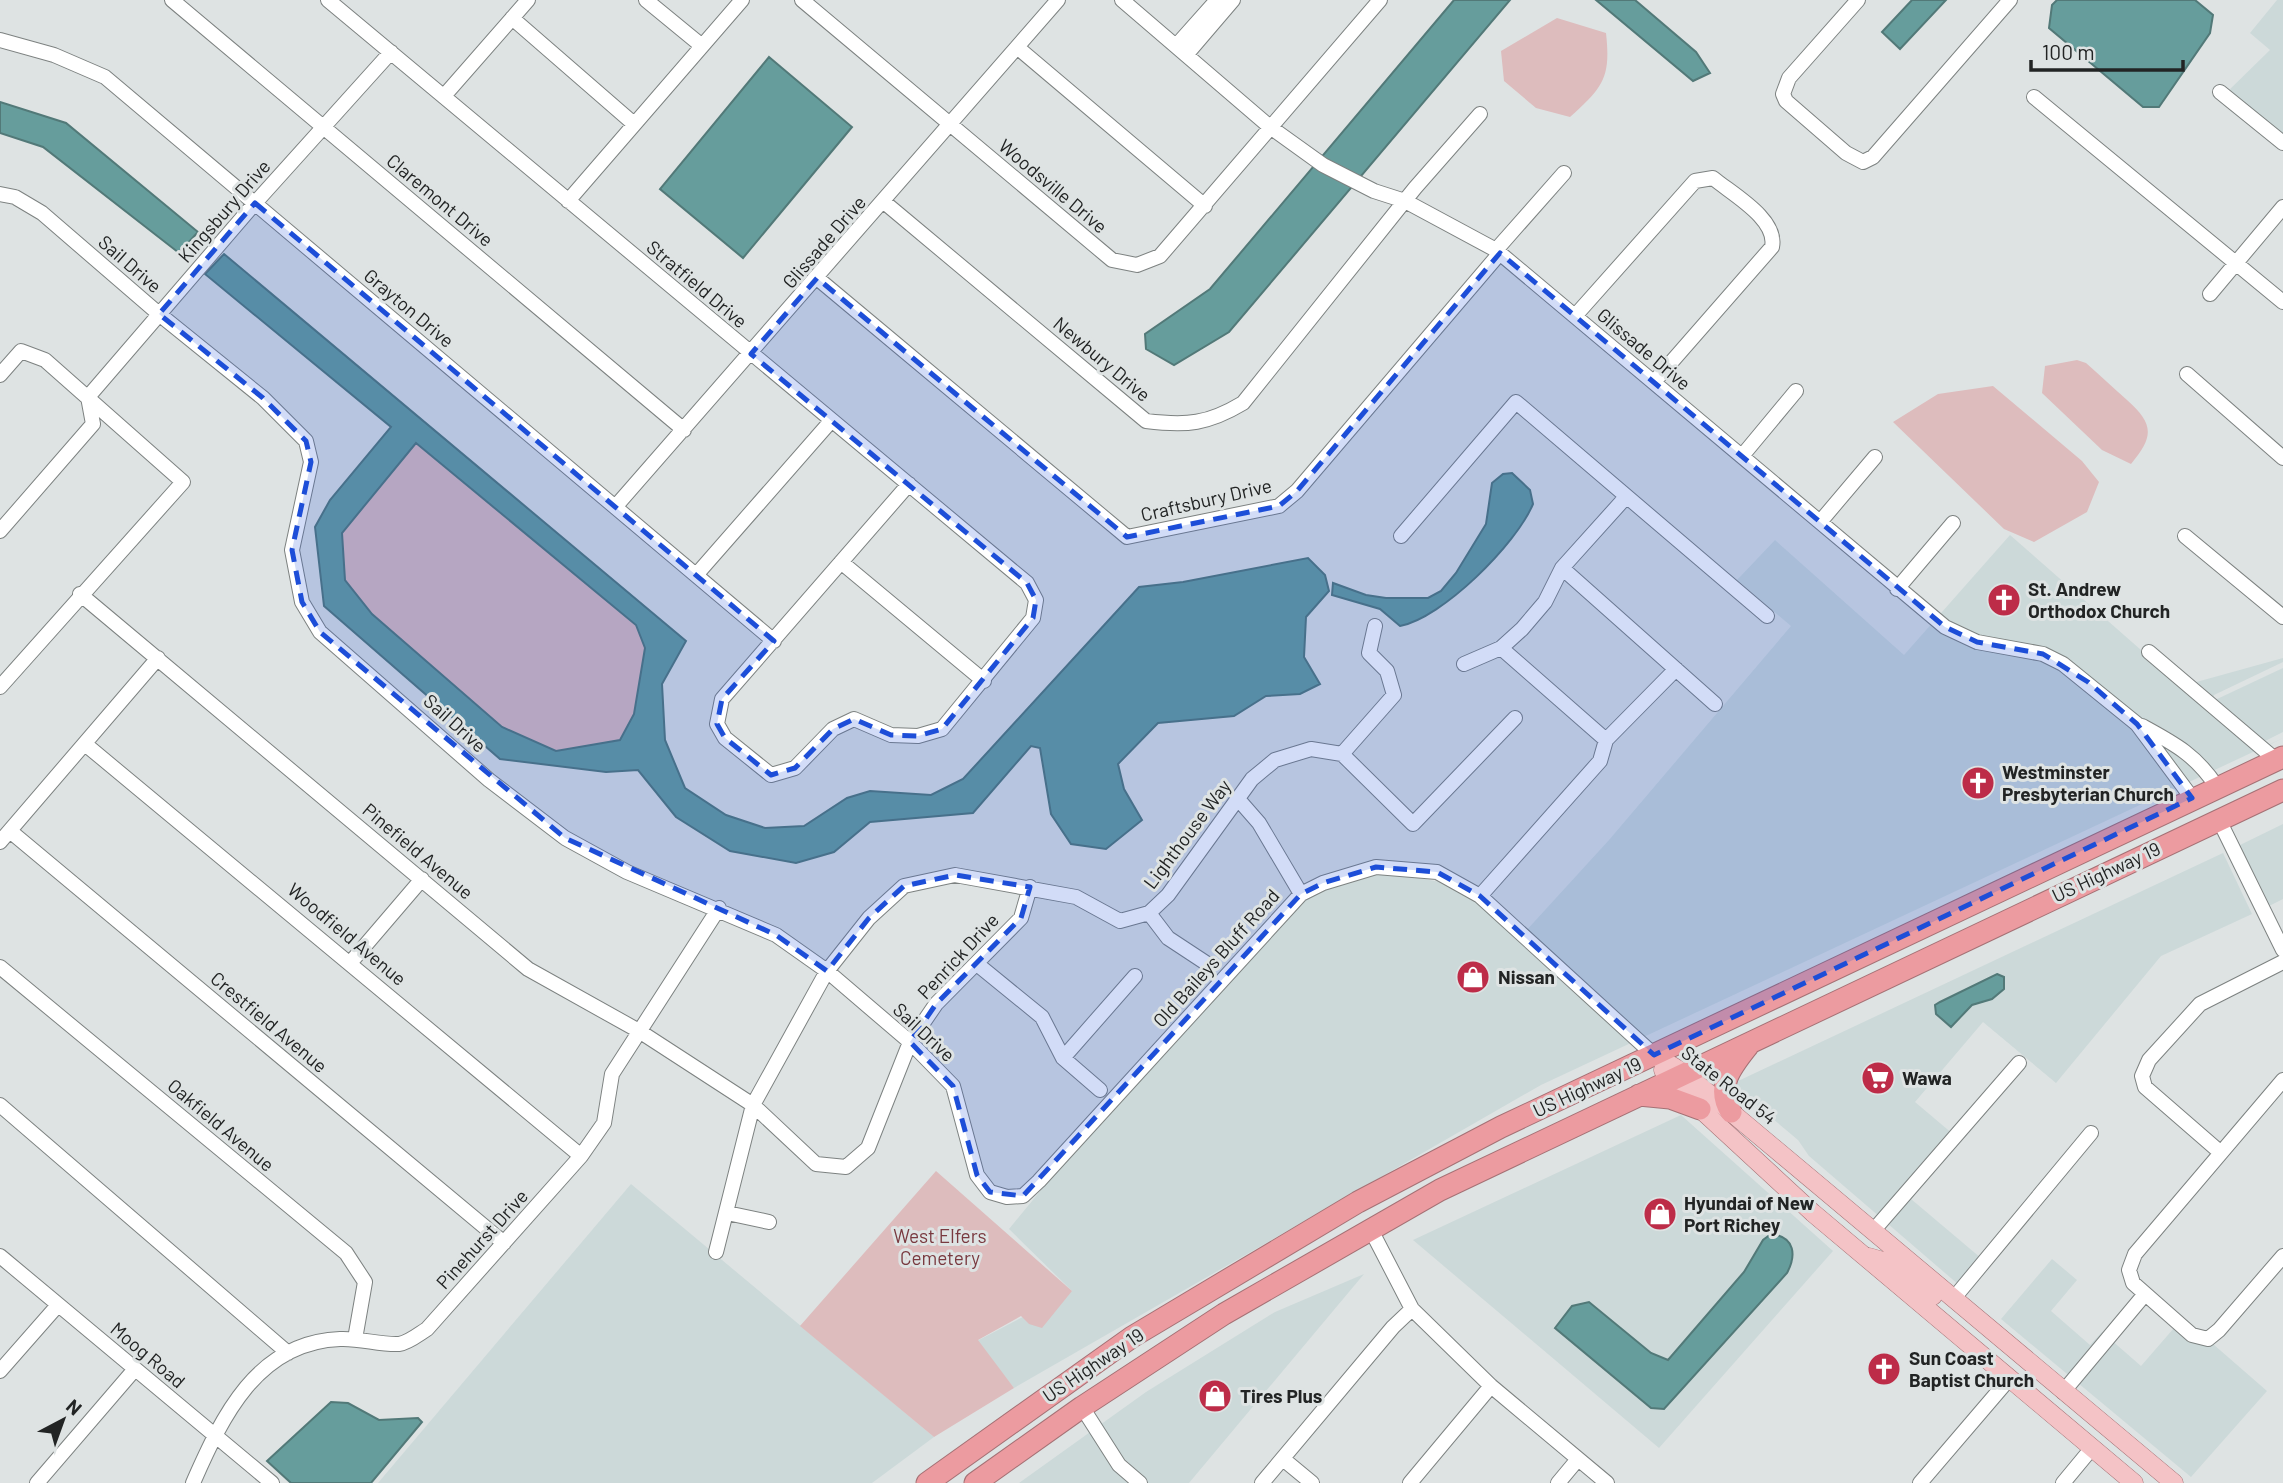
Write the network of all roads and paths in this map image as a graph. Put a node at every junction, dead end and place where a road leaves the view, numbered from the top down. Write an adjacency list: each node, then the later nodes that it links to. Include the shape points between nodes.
1 (172, 0): 28 (street, Claremont Drive)
2 (328, 0): 20 (street, Stratfield Drive)
3 (528, 0): 14 (street)
4 (646, 0): 17 (street)
5 (742, 0): 17 (street)
6 (802, 0): 26 (street, Woodsville Drive)
7 (1058, 0): 18 (street, Glissade Drive)
8 (1122, 0): 19 (street, Glissade Drive)
9 (1217, 0): 15 (street)
10 (1233, 0): 15 (street)
11 (1380, 0): 27 (street, Woodsville Drive)
12 (1858, 0): 13 (street, via 1789,78 1783,94 1846,153 1863,162 1873,157)
13 (2010, 0)
14 (512, 18): 22 (street); 25 (street)
15 (1205, 22): 19 (street)
16 (0, 40): 35 (street, Grayton Drive, via 54,55 105,77)
17 (702, 46): 25 (street)
18 (1017, 47): 26 (street, Glissade Drive); 36 (street)
19 (1181, 50): 27 (street, Glissade Drive)
20 (391, 52): 22 (street, Stratfield Drive); 28 (street, Kingsbury Drive)
21 (2220, 92): 29 (street)
22 (444, 96): 32 (street, Stratfield Drive)
23 (2034, 97): 39 (street)
24 (1480, 114): 33 (street, Newbury Drive)
25 (634, 124): 32 (street)
26 (950, 125): 34 (street, Glissade Drive); 36 (street, Woodsville Drive, via 1112,260 1137,265 1160,256)
27 (1270, 127): 33 (street, Glissade Drive, via 1347,179); 36 (street, Woodsville Drive)
28 (324, 128): 35 (street, Kingsbury Drive); 52 (street, Claremont Drive)
29 (2283, 144)
30 (1564, 173): 38 (street)
31 (0, 194): 43 (street, Sail Drive, via 42,213)
32 (568, 201): 45 (street, Stratfield Drive)
33 (1405, 201): 34 (street, Newbury Drive, via 1243,403 1216,419 1179,425 1146,422); 38 (street, Glissade Drive)
34 (884, 202): 40 (street, Glissade Drive)
35 (255, 203): 43 (street, Kingsbury Drive); 58 (street, Grayton Drive)
36 (1205, 206)
37 (2283, 207): 39 (street)
38 (1498, 251): 40 (street, Craftsbury Drive, via 1297,491 1279,506 1127,537); 44 (street, Glissade Drive)
39 (2235, 263): 41 (street); 42 (street)
40 (817, 278): 45 (street, Glissade Drive)
41 (2210, 294)
42 (2283, 302)
43 (159, 314): 50 (street, Kingsbury Drive); 98 (street, Sail Drive, via 262,398 306,441 311,462 292,550 303,601 320,632 489,780 565,838 627,872)
44 (1575, 316): 48 (street, Glissade Drive); 48 (street, via 1695,181 1713,178 1742,201 1771,228 1772,247)
45 (751, 354): 51 (street, Stratfield Drive); 52 (street, Glissade Drive)
46 (2187, 373): 55 (street)
47 (0, 376): 50 (street, via 21,351 45,360)
48 (1654, 382): 53 (street, Glissade Drive)
49 (1796, 391): 53 (street)
50 (88, 397): 61 (street, via 93,424); 68 (street, via 183,482)
51 (831, 421): 56 (street, Stratfield Drive); 66 (street)
52 (684, 430): 58 (street, Glissade Drive)
53 (1742, 456): 59 (street, Glissade Drive)
54 (1875, 457): 59 (street)
55 (2283, 458)
56 (909, 484): 64 (street); 78 (street, Stratfield Drive, via 1027,583 1036,600 1033,618)
57 (1625, 498): 62 (street, via 1516,402); 65 (street); 69 (street)
58 (616, 506): 66 (street, Grayton Drive)
59 (1820, 522): 67 (street, Glissade Drive)
60 (1953, 523): 67 (street)
61 (0, 531)
62 (1401, 536)
63 (2185, 536): 70 (street)
64 (841, 562): 72 (street); 78 (street)
65 (1562, 568): 73 (street, via 1545,601); 77 (street)
66 (698, 574): 72 (street, Grayton Drive)
67 (1897, 589): 82 (street, Glissade Drive, via 1960,636 2043,654 2063,664)
68 (80, 594): 75 (street, Pinefield Avenue); 79 (street)
69 (1767, 616)
70 (2283, 617)
71 (1375, 626): 85 (street, via 1369,653 1387,671 1394,695)
72 (774, 641): 78 (street, via 722,699 717,724 725,738 771,775 795,768 832,729 854,719 891,735 918,736 942,729)
73 (1501, 648): 76 (street); 83 (street)
74 (2149, 652): 86 (street)
75 (158, 658): 84 (street); 93 (street, Pinefield Avenue)
76 (1464, 664)
77 (1676, 669): 80 (street); 83 (street)
78 (984, 681)
79 (0, 687)
80 (1715, 704)
81 (1515, 718): 85 (street, via 1413,824)
82 (2137, 724): 87 (street, Glissade Drive, via 2201,764); 89 (street, Glissade Drive)
83 (1606, 740): 97 (street, via 1600,761)
84 (85, 744): 92 (street); 101 (street, Woodfield Avenue)
85 (1342, 754): 90 (street, Lighthouse Way, via 1311,749 1275,760 1252,779)
86 (2279, 758): 87 (highway, US Highway 19)
87 (2217, 788): 89 (highway, US Highway 19); 96 (highway, via 2212,802 2193,819 2111,858)
88 (2283, 790): 91 (highway, US Highway 19)
89 (2192, 798): 111 (highway, US Highway 19)
90 (1238, 799): 95 (street, via 1259,823); 99 (street, Lighthouse Way, via 1168,895)
91 (2219, 820): 96 (highway, US Highway 19); 100 (street)
92 (5, 836): 130 (street, Crestfield Avenue)
93 (422, 879): 101 (street); 108 (street, Pinefield Avenue, via 528,969)
94 (1030, 887): 99 (street, Lighthouse Way, via 1076,897 1120,920); 103 (street, Penrick Drive, via 1021,918); 106 (street, Lighthouse Way, via 955,875 905,886 869,918)
95 (1301, 894): 97 (street, Old Baileys Bluff Road, via 1376,867 1437,872); 125 (street, Old Baileys Bluff Road, via 1039,1181 1023,1196)
96 (2055, 895): 110 (highway, US Highway 19)
97 (1480, 896): 111 (street, Old Baileys Bluff Road)
98 (719, 908): 106 (street, Sail Drive, via 776,935); 108 (street, Pinehurst Drive)
99 (1149, 913): 104 (street, via 1168,938)
100 (2283, 950)
101 (351, 962): 124 (street, Woodfield Avenue)
102 (2283, 962): 123 (street, via 2200,1004 2149,1060 2142,1076 2145,1087)
103 (977, 964): 109 (street, Penrick Drive, via 936,1004); 112 (street, via 1042,1017)
104 (1209, 965)
105 (0, 967): 140 (street, Oakfield Avenue, via 346,1253 365,1282)
106 (827, 971): 109 (street, Sail Drive); 119 (street, Lighthouse Way)
107 (1135, 976): 112 (street)
108 (639, 1031): 119 (street, Pinefield Avenue); 124 (street, Pinehurst Drive, via 612,1074 604,1122)
109 (910, 1042): 119 (street, Penrick Drive, via 869,1148 846,1167 816,1164); 125 (street, Sail Drive, via 953,1086 977,1175 990,1192)
110 (1752, 1042): 114 (highway, US Highway 19); 121 (highway, via 1726,1076 1724,1097)
111 (1654, 1055): 114 (main road, State Road 54); 136 (highway, US Highway 19, via 1361,1200)
112 (1063, 1058): 116 (street)
113 (2020, 1063): 129 (street)
114 (1677, 1077): 117 (highway, US Highway 19); 120 (main road, State Road 54); 121 (main road, State Road 54)
115 (2283, 1080): 123 (street)
116 (1100, 1090)
117 (1637, 1095): 120 (highway, via 1670,1098); 128 (highway, US Highway 19)
118 (0, 1105): 142 (street)
119 (754, 1105): 126 (street, Lighthouse Way)
120 (1700, 1109): 133 (main road, State Road 54)
121 (1731, 1112): 129 (main road, State Road 54)
122 (2091, 1133): 137 (street)
123 (2221, 1153): 135 (street, via 2135,1254 2129,1270 2133,1283)
124 (581, 1156): 130 (street, Pinehurst Drive)
125 (1006, 1197)
126 (727, 1213): 127 (street); 131 (street, Lighthouse Way)
127 (769, 1222)
128 (1370, 1228): 139 (street); 149 (highway, US Highway 19, via 1224,1314)
129 (1874, 1231): 137 (main road, State Road 54)
130 (504, 1243): 140 (street, Pinehurst Drive, via 427,1329 401,1344)
131 (716, 1252)
132 (0, 1256): 138 (street, Moog Road)
133 (1863, 1256): 137 (main road, via 1893,1264 1938,1299); 141 (main road, State Road 54)
134 (2283, 1256): 135 (street, via 2208,1339 2192,1335)
135 (2145, 1294): 148 (street)
136 (1189, 1301): 146 (highway, US Highway 19); 149 (highway, via 1100,1372 1087,1387)
137 (1957, 1301): 148 (main road, State Road 54)
138 (58, 1305): 143 (street, Moog Road); 144 (street)
139 (1412, 1309): 147 (street); 152 (street)
140 (355, 1339): 142 (street, Pinehurst Drive, via 315,1342)
141 (1967, 1343): 145 (main road, State Road 54); 148 (main road, via 1989,1346 2046,1389)
142 (288, 1353): 150 (street, Pinehurst Drive, via 246,1386)
143 (135, 1369): 150 (street, Moog Road); 154 (street)
144 (0, 1371)
145 (2010, 1378): 151 (main road, State Road 54); 166 (street)
146 (1062, 1385): 157 (highway, US Highway 19); 158 (highway, via 1063,1402 1054,1412)
147 (1491, 1386): 153 (street); 163 (street)
148 (2063, 1392): 170 (main road, State Road 54)
149 (1082, 1407): 159 (highway, US Highway 19); 160 (street, via 1119,1465)
150 (215, 1436): 155 (street, Pinehurst Drive); 156 (street, Moog Road)
151 (2092, 1448): 167 (street); 168 (main road, State Road 54); 169 (main road, via 2111,1449)
152 (1283, 1459): 161 (street); 162 (street)
153 (1578, 1459): 164 (street); 165 (street)
154 (37, 1483)
155 (193, 1483)
156 (271, 1483)
157 (927, 1483)
158 (959, 1483)
159 (975, 1483)
160 (1140, 1483)
161 (1262, 1483)
162 (1312, 1483)
163 (1410, 1483)
164 (1558, 1483)
165 (1607, 1483)
166 (1920, 1483)
167 (2063, 1483)
168 (2134, 1483)
169 (2155, 1483)
170 (2174, 1483)

